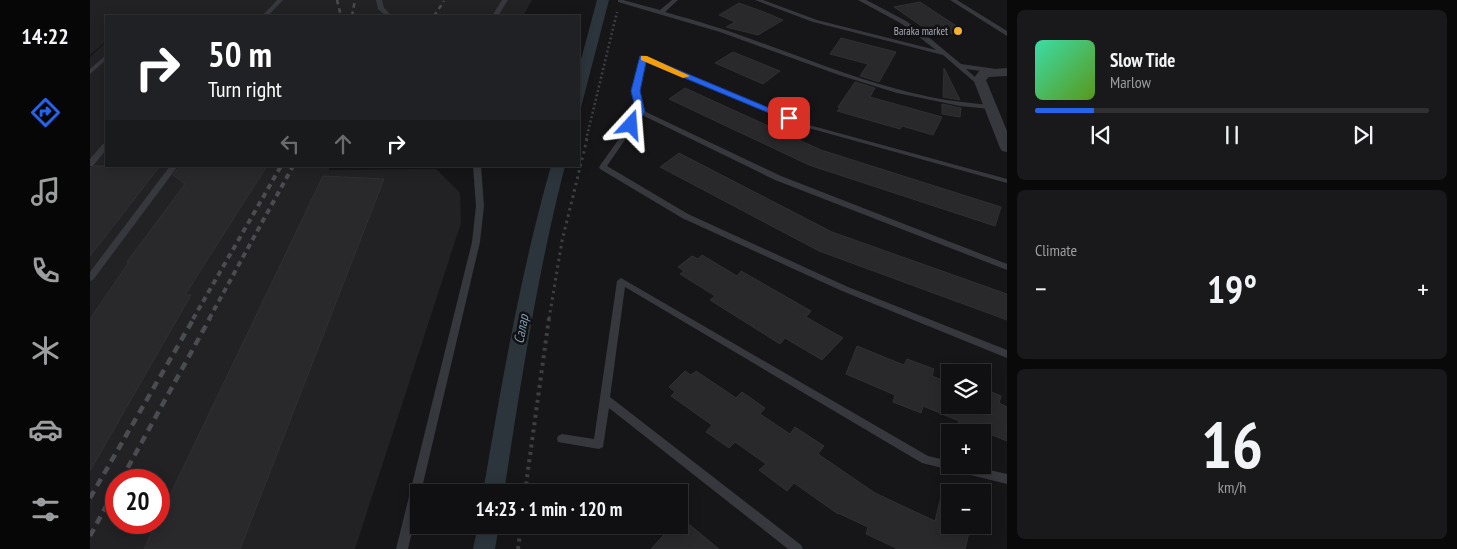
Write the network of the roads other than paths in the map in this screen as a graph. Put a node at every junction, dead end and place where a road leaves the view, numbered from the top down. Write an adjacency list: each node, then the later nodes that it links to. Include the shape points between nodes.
1 (280, 0): 10 (lane)
2 (379, 0): 11 (lane, via 381,9)
3 (505, 0): 12 (lane)
4 (675, 0): 9 (lane)
5 (758, 0): 14 (lane, via 815,21)
6 (861, 0): 14 (lane, via 881,8 924,35)
7 (953, 0): 13 (lane)
8 (620, 1): 9 (lane)
9 (661, 12): 20 (lane, via 753,41 844,75 940,101)
10 (266, 15)
11 (388, 15)
12 (496, 15)
13 (1007, 34)
14 (945, 54): 16 (lane)
15 (105, 58): 18 (lane)
16 (959, 66): 17 (lane); 19 (lane)
17 (1003, 71): 19 (street, via 982,75)
18 (90, 72)
19 (981, 85): 20 (street)
20 (990, 107): 22 (street)
21 (641, 112): 28 (lane, via 635,91 643,58 807,126); 29 (lane, via 778,178); 31 (lane, via 603,167 694,220 845,289)
22 (1001, 121): 24 (street)
23 (105, 147): 25 (lane)
24 (1007, 148)
25 (90, 164)
26 (173, 167): 30 (lane)
27 (477, 167): 35 (lane, via 480,206 476,242)
28 (1007, 181)
29 (1007, 267)
30 (90, 278)
31 (1007, 354)
32 (605, 399): 33 (lane, via 599,444); 34 (lane, via 621,281 926,460); 36 (lane)
33 (562, 439)
34 (1007, 479)
35 (402, 549)
36 (797, 549)

